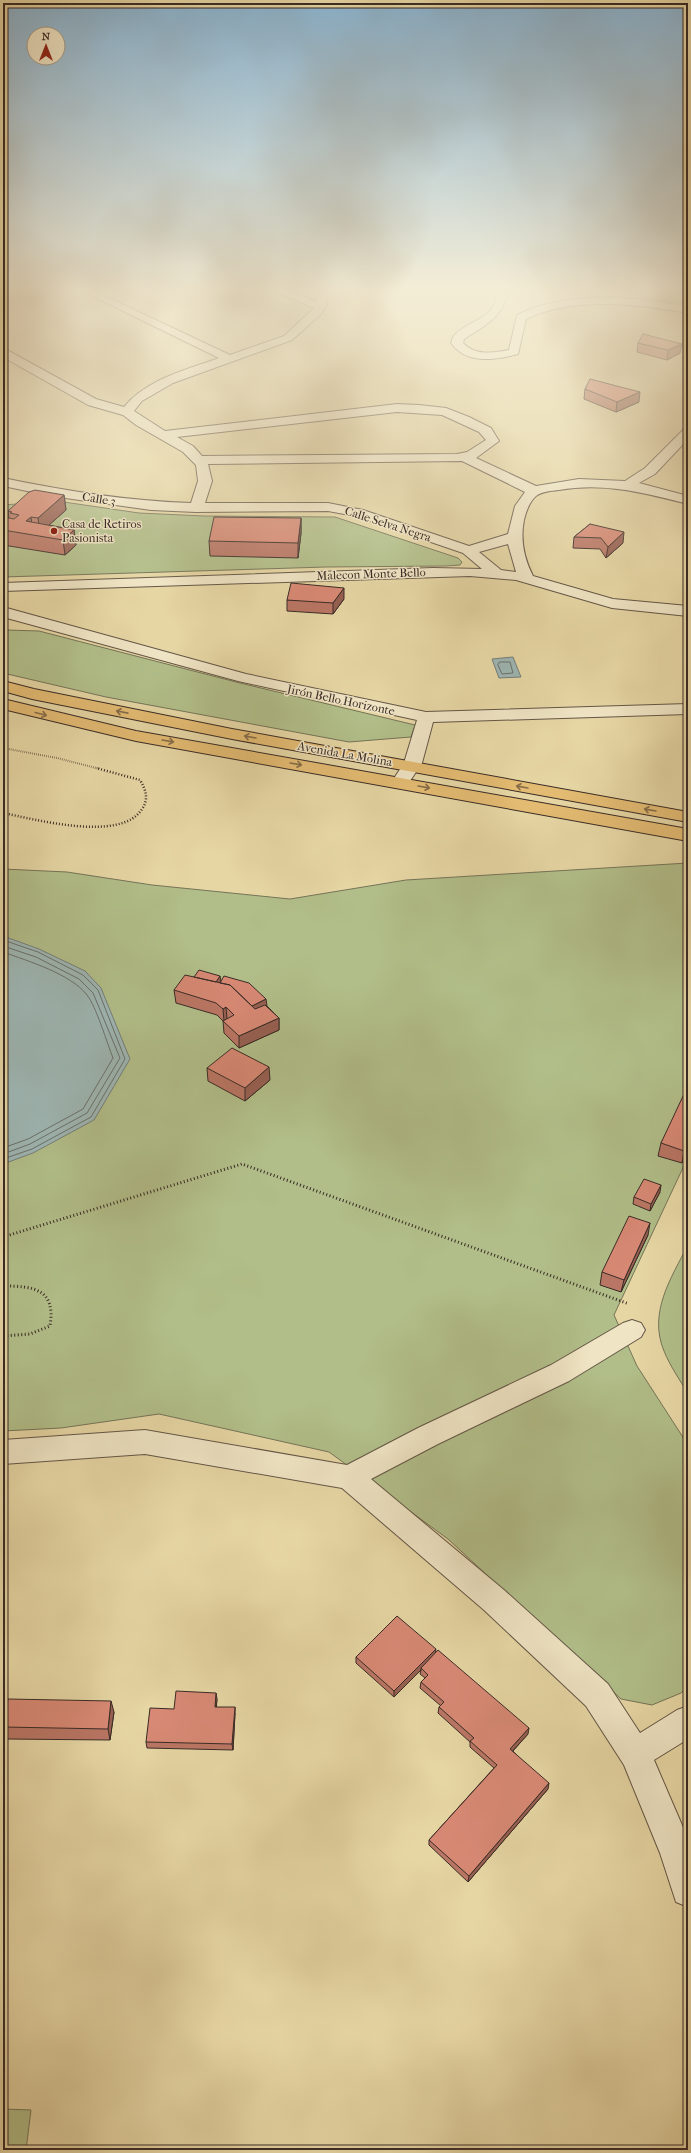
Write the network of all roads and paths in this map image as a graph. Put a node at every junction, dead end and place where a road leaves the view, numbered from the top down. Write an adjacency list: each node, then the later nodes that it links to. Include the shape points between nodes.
1 (70, 389): 3 (street, via 92,402)
2 (153, 389): 3 (street, via 138,398)
3 (127, 412): 4 (street, via 140,422)
4 (166, 435): 6 (street, via 397,408 421,408 453,413 486,430 492,436 493,441 490,445); 7 (street, via 188,449)
5 (686, 436): 9 (street, via 650,471)
6 (464, 457): 7 (street); 10 (street)
7 (199, 460): 12 (street, via 205,481)
8 (3, 482): 12 (street, Calle 3, via 105,500)
9 (629, 484): 10 (street, via 576,484); 11 (street)
10 (535, 491): 13 (street, via 521,504)
11 (688, 500)
12 (196, 508): 14 (street, Calle Selva Negra, via 328,507 358,512)
13 (514, 537): 14 (street); 16 (street, via 516,559)
14 (468, 550): 15 (street, Calle Selva Negra)
15 (497, 574): 16 (street, Malecon Monte Bello); 17 (street, Malecon Monte Bello, via 434,572)
16 (527, 579): 19 (street, Malecon Monte Bello, via 612,604)
17 (49, 586): 18 (street, Malecon Monte Bello); 21 (street, Malecon Monte Bello, via 31,591 19,599 15,608)
18 (3, 587)
19 (688, 611)
20 (3, 612): 21 (street, Jirón Bello Horizonte)
21 (20, 616): 25 (street, Jirón Bello Horizonte, via 244,678)
22 (3, 686): 27 (main road, Avenida La Molina, one-way to 22, via 232,734)
23 (3, 704): 28 (main road, Avenida La Molina, one-way to 28, via 136,736)
24 (688, 709): 25 (street, Jirón Bello Horizonte)
25 (426, 717): 27 (street)
26 (3, 748): 29 (path, via 57,758 140,780 146,789 147,800 134,819 92,828 71,828)
27 (412, 766): 28 (street); 30 (main road, Avenida La Molina, one-way to 27)
28 (400, 783): 31 (main road, Avenida La Molina, one-way to 31)
29 (3, 813)
30 (688, 817)
31 (688, 835)
32 (3, 1236): 34 (path, via 242,1164)
33 (3, 1286): 35 (path, via 24,1286 43,1292 52,1302 53,1315 50,1326 30,1334)
34 (634, 1319): 37 (street, via 560,1373)
35 (3, 1336)
36 (3, 1452): 37 (street, via 145,1442)
37 (349, 1477): 39 (street, via 494,1600 597,1695)
38 (688, 1722): 39 (street)
39 (635, 1754): 40 (street, via 677,1853)
40 (688, 1890)

